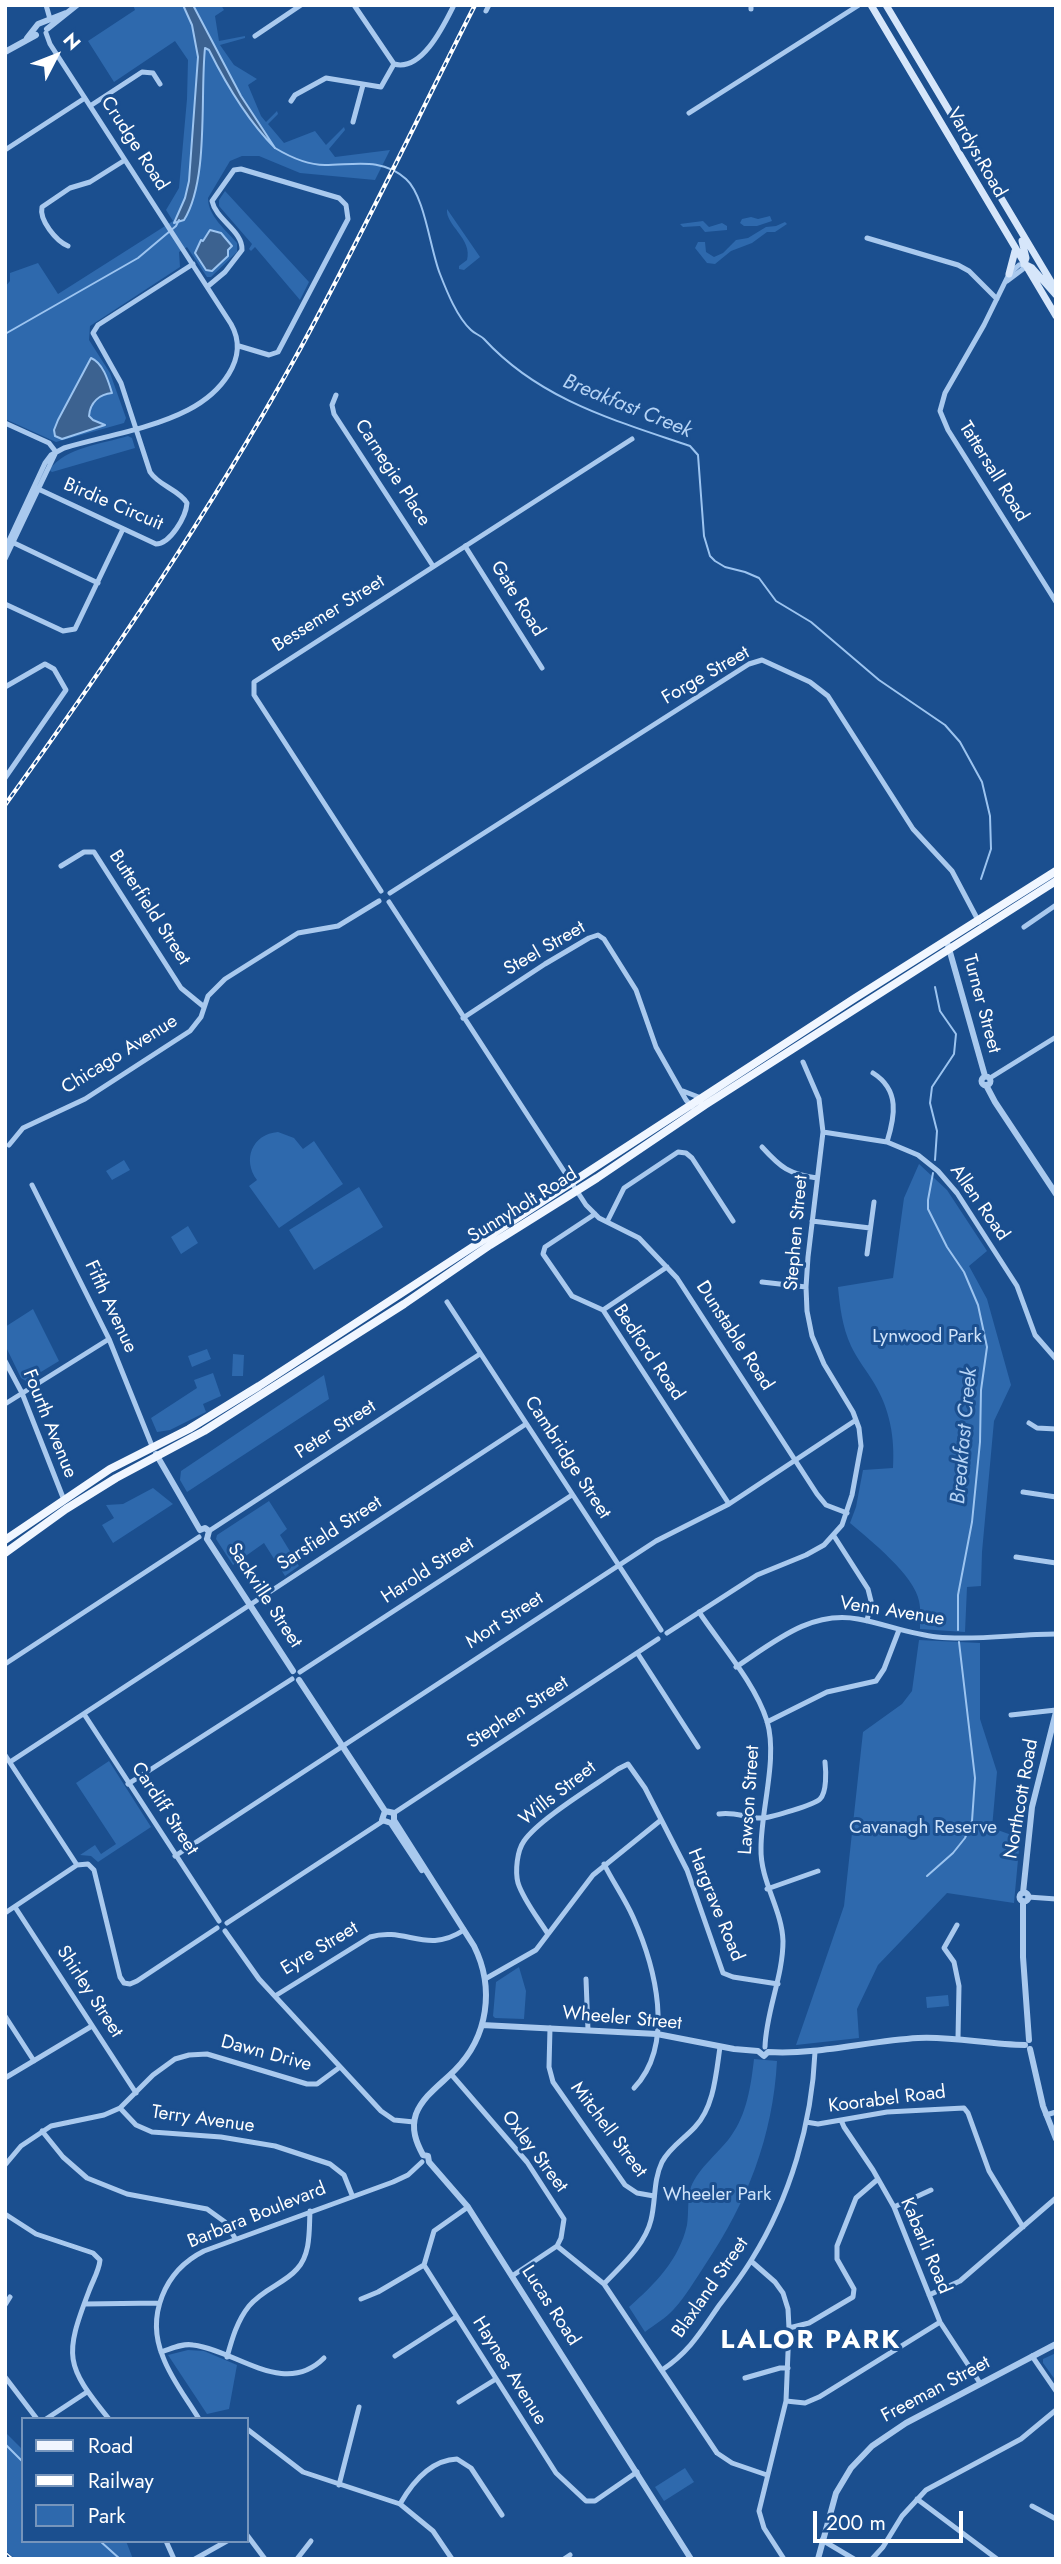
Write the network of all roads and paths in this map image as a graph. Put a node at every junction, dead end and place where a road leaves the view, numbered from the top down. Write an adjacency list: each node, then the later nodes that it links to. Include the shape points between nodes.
1 (46, 5): 10 (street)
2 (77, 5): 9 (street)
3 (301, 5): 12 (street)
4 (354, 5): 14 (street)
5 (454, 5): 14 (street, via 431,47 406,64)
6 (859, 5): 20 (street)
7 (871, 5): 27 (main road, Vardys Road)
8 (886, 5): 24 (main road, Vardys Road)
9 (66, 13): 10 (street); 11 (street)
10 (50, 19): 11 (street)
11 (41, 31): 13 (street); 17 (street, Crudge Road)
12 (255, 36)
13 (5, 52)
14 (394, 64): 16 (street, via 381,87)
15 (160, 85): 19 (street, via 153,73 142,72)
16 (363, 85): 18 (street, via 326,78); 21 (street)
17 (85, 99): 19 (street, Crudge Road); 22 (street)
18 (291, 100)
19 (90, 106): 23 (street, Crudge Road)
20 (689, 113)
21 (353, 122)
22 (5, 150)
23 (125, 160): 26 (street, via 40,207 56,238); 28 (street, Crudge Road)
24 (1017, 227): 29 (main road); 32 (main road, Vardys Road)
25 (867, 237): 34 (street, via 958,265)
26 (68, 246)
27 (1015, 250): 29 (main road, Vardys Road); 30 (main road)
28 (193, 264): 31 (street, Crudge Road); 39 (street, via 93,330 118,376)
29 (1024, 264): 30 (street, Tattersall Road); 33 (main road); 35 (main road, Vardys Road)
30 (1008, 277): 34 (street, Tattersall Road)
31 (207, 287): 36 (street, Crudge Road); 36 (street, via 242,250 241,240 212,201 234,170 313,190 346,205 348,219 278,352 268,355)
32 (1056, 290)
33 (1056, 295)
34 (997, 299): 50 (street, Tattersall Road, via 945,393 941,416)
35 (1056, 316)
36 (239, 346): 39 (street, via 230,372 202,401)
37 (336, 395): 48 (street, Carnegie Place, via 334,414)
38 (5, 423): 41 (street, via 49,443)
39 (135, 428): 41 (street); 43 (street, Birdie Circuit, via 152,476 183,498 187,508 162,544)
40 (632, 439): 45 (street, Bessemer Street)
41 (57, 452): 42 (street)
42 (36, 488): 43 (street, Birdie Circuit); 44 (street)
43 (123, 529): 49 (street)
44 (11, 542): 46 (street); 47 (street); 49 (street)
45 (465, 546): 48 (street, Bessemer Street); 52 (street, Gate Road)
46 (5, 549)
47 (5, 559)
48 (433, 566): 58 (street, Bessemer Street, via 259,677 252,687)
49 (98, 583): 51 (street, via 79,625 69,632)
50 (1056, 602)
51 (5, 604)
52 (542, 668)
53 (5, 687): 54 (street, via 45,664 54,668 66,690)
54 (5, 778)
55 (61, 866): 68 (street, Butterfield Street, via 86,851 94,852 181,988)
56 (1056, 871): 64 (main road, Sunnyholt Road)
57 (1056, 881): 63 (main road, Sunnyholt Road)
58 (381, 891): 59 (street); 60 (street)
59 (390, 893): 61 (street); 64 (street, Forge Street, via 749,664 762,660 827,694 911,826 952,872)
60 (379, 901): 61 (street); 68 (street, Chicago Avenue, via 338,926 294,935 220,982)
61 (389, 902): 69 (street)
62 (1056, 905): 65 (street)
63 (998, 918): 64 (street); 67 (main road, Sunnyholt Road)
64 (977, 920): 66 (main road, Sunnyholt Road)
65 (1024, 927)
66 (947, 940): 67 (street, Turner Street); 75 (main road, Sunnyholt Road)
67 (950, 950): 73 (street, Turner Street); 75 (main road, Sunnyholt Road)
68 (203, 1006): 79 (street, Chicago Avenue, via 198,1022 184,1035 94,1094 23,1128)
69 (463, 1017): 74 (street, Steel Street, via 598,935 632,983 656,1047); 83 (street)
70 (1056, 1037): 73 (street)
71 (803, 1062): 77 (street, Stephen Street, via 819,1099)
72 (873, 1073): 78 (street, via 883,1081 895,1105)
73 (987, 1080): 84 (street, Turner Street, via 995,1102)
74 (683, 1091): 75 (street); 76 (street, Steel Street)
75 (703, 1102): 76 (main road, Sunnyholt Road); 83 (main road, Sunnyholt Road)
76 (690, 1106): 83 (main road, Sunnyholt Road)
77 (823, 1132): 78 (street, Allen Road); 81 (street, Stephen Street)
78 (887, 1142): 99 (street, Allen Road, via 918,1155 949,1182 1019,1289 1038,1339)
79 (9, 1144)
80 (762, 1147): 81 (street, via 786,1170)
81 (817, 1178): 88 (street, Stephen Street)
82 (32, 1185): 97 (street, Fifth Avenue)
83 (574, 1187): 86 (street, Dunstable Road); 107 (main road, Sunnyholt Road, via 484,1238 189,1429); 108 (main road, Sunnyholt Road, via 357,1334)
84 (1056, 1194)
85 (874, 1202): 90 (street)
86 (595, 1214): 89 (street, Dunstable Road); 96 (street, Bedford Road, via 542,1251 572,1296)
87 (733, 1221): 89 (street, via 692,1158 678,1152 624,1188)
88 (812, 1221): 90 (street); 94 (street, Stephen Street)
89 (607, 1222): 92 (street, Dunstable Road, via 639,1238)
90 (870, 1228): 91 (street)
91 (867, 1254)
92 (667, 1267): 96 (street); 109 (street, Dunstable Road)
93 (762, 1282): 94 (street)
94 (806, 1287): 103 (street, Stephen Street, via 817,1349)
95 (447, 1302): 98 (street, Cambridge Street)
96 (603, 1310): 114 (street, Bedford Road)
97 (109, 1339): 101 (street); 107 (street, Fifth Avenue)
98 (481, 1354): 105 (street, Cambridge Street); 117 (street, Peter Street)
99 (1056, 1359)
100 (5, 1360): 101 (street, Fourth Avenue)
101 (22, 1394): 102 (street); 113 (street, Fourth Avenue)
102 (5, 1404)
103 (856, 1420): 109 (street, Mort Street); 115 (street, Stephen Street, via 859,1469)
104 (1029, 1423): 106 (street)
105 (526, 1424): 111 (street, Cambridge Street); 124 (street, Sarsfield Street)
106 (1056, 1429)
107 (152, 1446): 108 (street); 113 (main road, Sunnyholt Road)
108 (158, 1458): 116 (street); 120 (main road, Sunnyholt Road, via 65,1509)
109 (795, 1461): 114 (street, Mort Street); 115 (street, Dunstable Road, via 821,1500)
110 (1023, 1492): 112 (street)
111 (572, 1495): 123 (street, Cambridge Street); 134 (street, Harold Street)
112 (1056, 1497)
113 (64, 1500): 119 (main road, Sunnyholt Road)
114 (729, 1504): 123 (street, Mort Street)
115 (847, 1513): 118 (street, Stephen Street)
116 (199, 1533): 117 (street, via 203,1540); 132 (street)
117 (208, 1535): 124 (street, Sackville Street)
118 (834, 1536): 125 (street, Stephen Street, via 806,1555 757,1575); 126 (street, via 868,1589)
119 (6, 1540)
120 (5, 1553)
121 (1016, 1557): 122 (street)
122 (1056, 1563)
123 (618, 1566): 128 (street, Cambridge Street); 139 (street, Mort Street)
124 (251, 1605): 134 (street, Sackville Street); 136 (street, Sarsfield Street)
125 (699, 1612): 128 (street, Stephen Street); 133 (street, Lawson Street)
126 (867, 1621): 127 (street, Venn Avenue); 133 (street, Venn Avenue, via 815,1620)
127 (899, 1630): 129 (street, Venn Avenue, via 946,1637); 138 (street, via 876,1681 827,1692)
128 (664, 1632): 130 (street, via 657,1634); 130 (street, Stephen Street, via 666,1640)
129 (1056, 1634)
130 (658, 1639): 131 (street, Stephen Street)
131 (638, 1654): 140 (street); 148 (street, Stephen Street)
132 (5, 1664)
133 (736, 1667): 138 (street, Lawson Street)
134 (296, 1675): 139 (street, Sackville Street); 145 (street, Harold Street)
135 (1056, 1711): 137 (street); 155 (street, Northcott Road, via 1034,1797)
136 (84, 1714): 142 (street, Sarsfield Street); 145 (street, Cardiff Street)
137 (1011, 1715)
138 (767, 1723): 147 (street, Lawson Street, via 771,1766)
139 (343, 1746): 148 (street, Sackville Street, via 385,1811 382,1816); 150 (street, Mort Street)
140 (698, 1747)
141 (5, 1755): 142 (street)
142 (10, 1762): 152 (street)
143 (825, 1762): 147 (street, via 820,1799)
144 (628, 1763): 149 (street, Hargrave Road); 165 (street, Wills Street, via 537,1827 522,1843 518,1881)
145 (128, 1784): 150 (street, Cardiff Street)
146 (719, 1814): 147 (street)
147 (762, 1818): 154 (street, Lawson Street, via 760,1852)
148 (391, 1819): 160 (street, Stephen Street); 163 (street)
149 (661, 1820): 151 (street); 168 (street, Hargrave Road, via 687,1870 723,1973)
150 (175, 1856): 159 (street, Cardiff Street)
151 (604, 1864): 165 (street); 175 (street, via 632,1916 648,1959)
152 (77, 1865): 157 (street); 162 (street, via 88,1864 94,1870 124,1983 136,1981)
153 (818, 1871): 154 (street)
154 (767, 1889): 168 (street, Lawson Street, via 783,1938)
155 (1025, 1897): 156 (street); 177 (street, Northcott Road)
156 (1056, 1899)
157 (15, 1907): 158 (street); 172 (street, Shirley Street)
158 (6, 1910)
159 (219, 1921): 160 (street); 162 (street)
160 (227, 1923): 164 (street)
161 (957, 1925): 176 (street, via 944,1948 954,1962 959,1986)
162 (217, 1928): 164 (street)
163 (464, 1930): 166 (street); 169 (street, Eyre Street, via 439,1942 386,1934 370,1937)
164 (225, 1931): 169 (street)
165 (548, 1934): 166 (street, via 536,1950)
166 (485, 1979): 171 (street)
167 (586, 1979): 174 (street)
168 (778, 1984): 179 (street, Lawson Street)
169 (275, 1996): 182 (street)
170 (5, 2016): 181 (street)
171 (482, 2025): 173 (street, Wheeler Street); 183 (street, via 472,2049)
172 (92, 2026): 181 (street); 186 (street, Shirley Street)
173 (550, 2028): 174 (street, Wheeler Street); 200 (street, Mitchell Street, via 549,2067 557,2089 625,2185)
174 (588, 2030): 175 (street, Wheeler Street)
175 (657, 2034): 178 (street, Wheeler Street); 185 (street, via 651,2063)
176 (958, 2038): 177 (street); 180 (street, via 891,2040)
177 (1028, 2044): 189 (street, Northcott Road)
178 (720, 2047): 179 (street, Wheeler Street); 200 (street, via 706,2110 665,2156)
179 (767, 2049): 180 (street)
180 (815, 2052): 192 (street, Blaxland Street)
181 (34, 2061): 184 (street)
182 (340, 2067): 186 (street, Dawn Drive, via 317,2084 307,2084 207,2054 189,2055 175,2059); 191 (street, via 387,2116)
183 (451, 2074): 191 (street, via 426,2097); 208 (street, Oxley Street, via 527,2162 564,2219)
184 (5, 2078)
185 (634, 2088)
186 (136, 2093): 187 (street, Dawn Drive)
187 (120, 2108): 193 (street, Dawn Drive); 199 (street, Terry Avenue, via 136,2125 152,2132 275,2146 330,2164 344,2175)
188 (1056, 2112): 189 (street)
189 (1046, 2115): 194 (street, Northcott Road)
190 (841, 2120): 192 (street, Koorabel Road); 197 (street, Kabarli Road); 206 (street, Koorabel Road, via 964,2108 989,2171)
191 (414, 2122): 195 (street, Lucas Road)
192 (806, 2122): 209 (street, Blaxland Street, via 780,2204)
193 (42, 2132): 196 (street, Dawn Drive, via 21,2146); 207 (street, via 88,2178 127,2194 207,2209 225,2222)
194 (1056, 2139)
195 (425, 2159): 199 (street, Barbara Boulevard, via 408,2175); 202 (street, Lucas Road)
196 (5, 2165)
197 (878, 2179): 203 (street, Kabarli Road); 221 (street, via 856,2198 837,2246 837,2259 854,2289 853,2297 809,2323)
198 (931, 2190): 203 (street)
199 (352, 2195): 204 (street, Barbara Boulevard)
200 (654, 2196): 212 (street, via 646,2233)
201 (1056, 2198): 206 (street)
202 (468, 2207): 210 (street, via 434,2231); 211 (street, Lucas Road)
203 (894, 2207): 213 (street, Kabarli Road)
204 (310, 2211): 207 (street, Barbara Boulevard); 225 (street, via 304,2257 296,2270 250,2305 238,2322)
205 (5, 2214): 217 (street, via 36,2234 93,2253 100,2260)
206 (1023, 2227): 213 (street, via 960,2281)
207 (235, 2238): 216 (street, Barbara Boulevard, via 187,2262 169,2281)
208 (557, 2245): 211 (street); 212 (street)
209 (751, 2261): 221 (street, via 783,2293); 229 (street, Blaxland Street, via 685,2353)
210 (424, 2265): 215 (street); 219 (street, Haynes Avenue)
211 (512, 2276): 245 (street, Lucas Road)
212 (604, 2284): 229 (street)
213 (929, 2295): 220 (street, Kabarli Road)
214 (9, 2297): 218 (street)
215 (361, 2299)
216 (159, 2303): 217 (street); 223 (street, Barbara Boulevard, via 156,2327)
217 (85, 2304): 235 (street, via 71,2354)
218 (5, 2305)
219 (456, 2317): 224 (street); 232 (street, Haynes Avenue)
220 (940, 2322): 233 (street, Kabarli Road); 237 (street, via 819,2397 805,2403)
221 (789, 2328): 228 (street)
222 (1056, 2344): 226 (street, Freeman Street)
223 (161, 2352): 225 (street, via 190,2344); 243 (street, Barbara Boulevard)
224 (395, 2356)
225 (226, 2357): 227 (street, via 277,2373 312,2368)
226 (1032, 2357): 233 (street, Freeman Street); 234 (street)
227 (324, 2358)
228 (788, 2368): 231 (street); 237 (street)
229 (662, 2370): 246 (street, via 717,2453)
230 (5, 2377): 240 (street)
231 (745, 2378)
232 (496, 2379): 236 (street); 245 (street, Haynes Avenue, via 556,2473 586,2501 595,2501)
233 (981, 2384): 254 (street, Freeman Street, via 890,2432 866,2451 836,2493)
234 (1056, 2391)
235 (87, 2392): 241 (street); 242 (street)
236 (459, 2402)
237 (786, 2402): 246 (street)
238 (359, 2407): 247 (street)
239 (1056, 2410): 248 (street, via 1025,2437 937,2482)
240 (35, 2417)
241 (49, 2417)
242 (107, 2417)
243 (198, 2417)
244 (248, 2430): 247 (street, via 303,2473)
245 (637, 2472): 263 (street, Lucas Road)
246 (767, 2475): 264 (street, via 760,2516)
247 (339, 2485): 249 (street)
248 (917, 2499): 267 (street); 268 (street)
249 (400, 2504): 251 (street, via 423,2474 446,2460 457,2459 471,2468); 262 (street, via 433,2531)
250 (1032, 2506): 252 (street)
251 (502, 2515)
252 (1056, 2519)
253 (248, 2536): 260 (street)
254 (822, 2540): 265 (street, Freeman Street); 266 (street)
255 (311, 2541): 261 (street)
256 (167, 2543): 258 (street)
257 (223, 2543): 259 (street)
258 (174, 2559)
259 (195, 2559)
260 (265, 2559)
261 (297, 2559)
262 (452, 2559)
263 (694, 2559)
264 (784, 2559)
265 (818, 2559)
266 (855, 2559)
267 (872, 2559)
268 (997, 2559)

